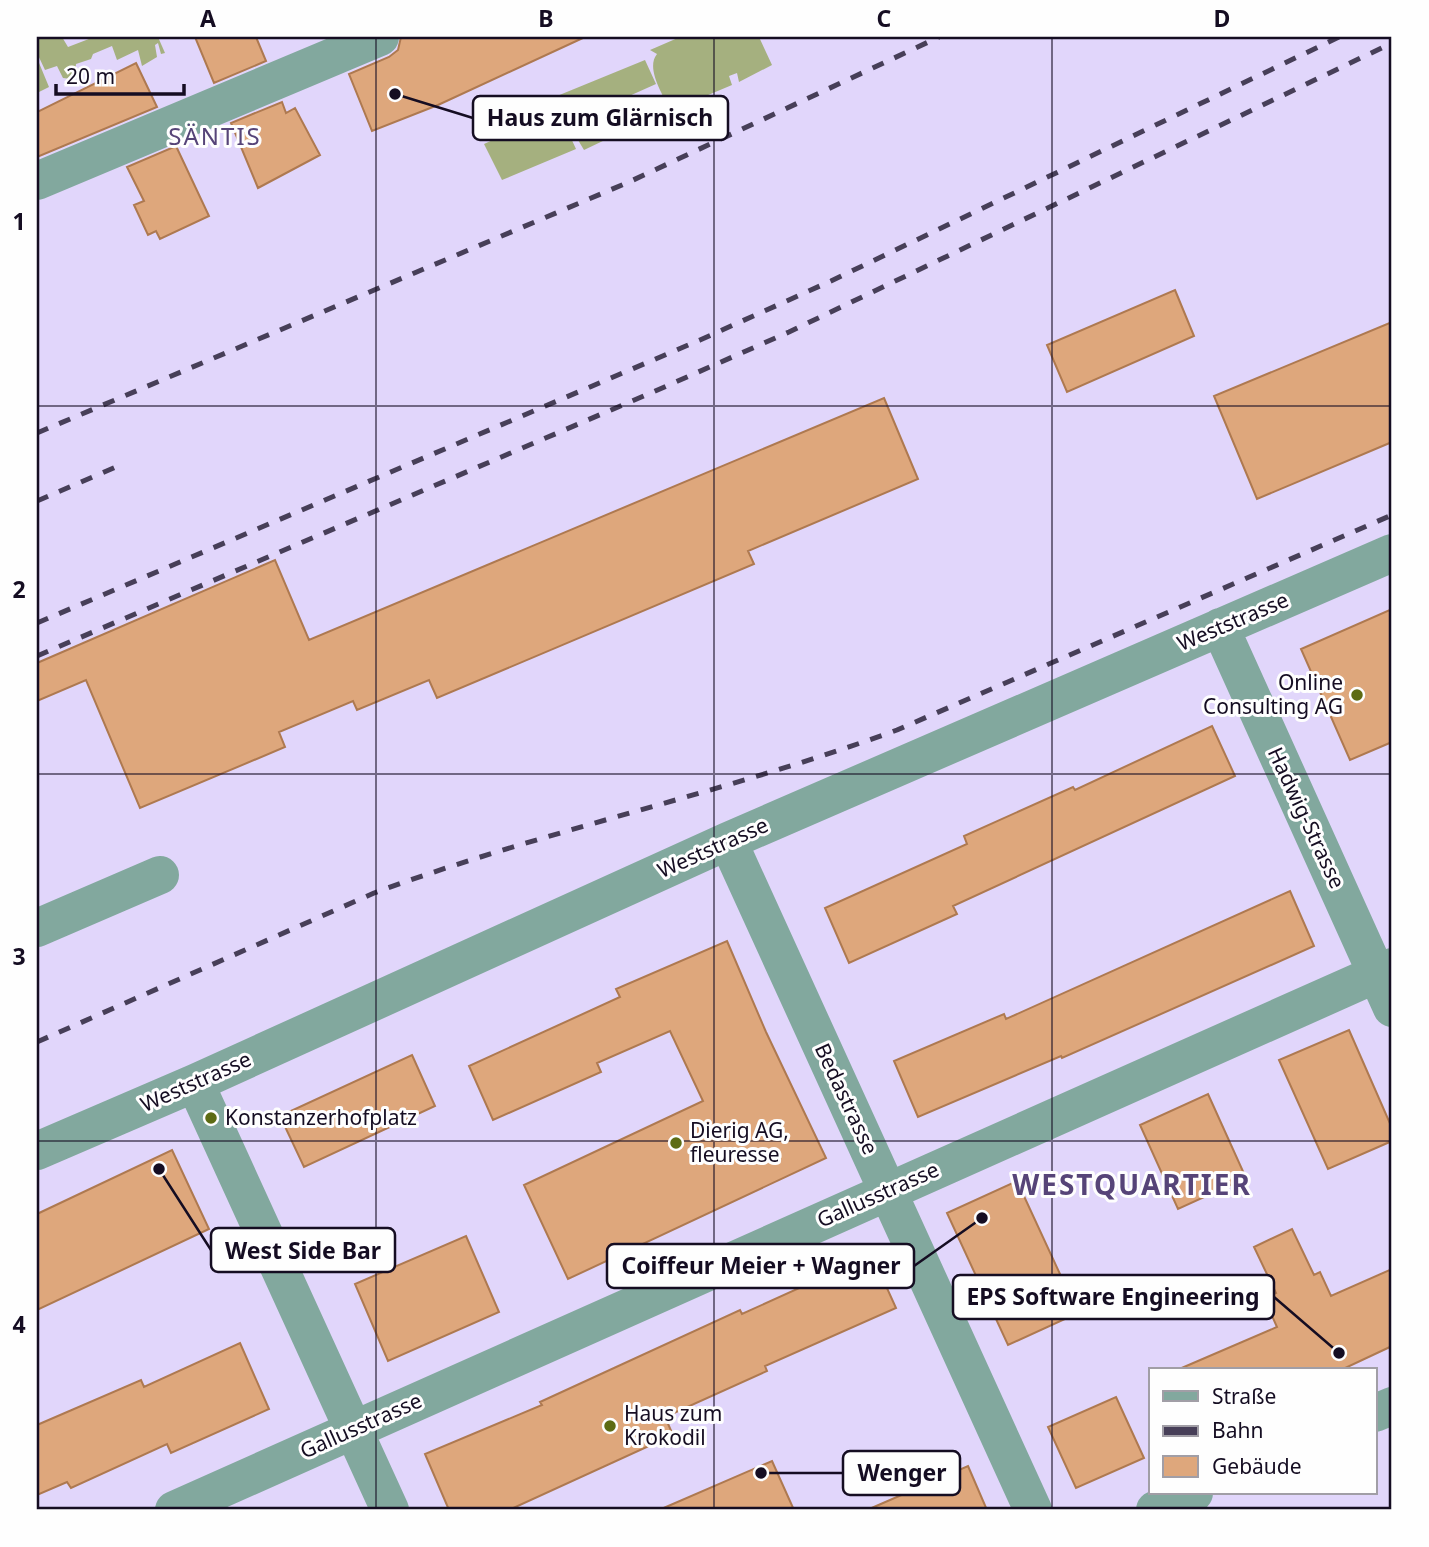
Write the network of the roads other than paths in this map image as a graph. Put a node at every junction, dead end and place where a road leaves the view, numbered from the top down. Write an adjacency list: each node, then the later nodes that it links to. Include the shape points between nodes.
1 (380, 37): 2 (street)
2 (37, 181)
3 (1392, 553): 4 (street, Weststrasse)
4 (1220, 627): 5 (street, Weststrasse); 8 (street, Hadwig-Strasse)
5 (728, 841): 9 (street, Weststrasse); 11 (street, Bedastrasse)
6 (160, 875): 7 (street)
7 (37, 928)
8 (1387, 983): 11 (street, Gallusstrasse)
9 (195, 1083): 10 (street, Weststrasse); 12 (street)
10 (37, 1151)
11 (888, 1190): 12 (street, Gallusstrasse); 16 (street, Bedastrasse)
12 (354, 1429): 14 (street, Gallusstrasse); 15 (street)
13 (1192, 1494): 17 (street)
14 (174, 1510)
15 (390, 1510)
16 (1033, 1510)
17 (1155, 1510)

